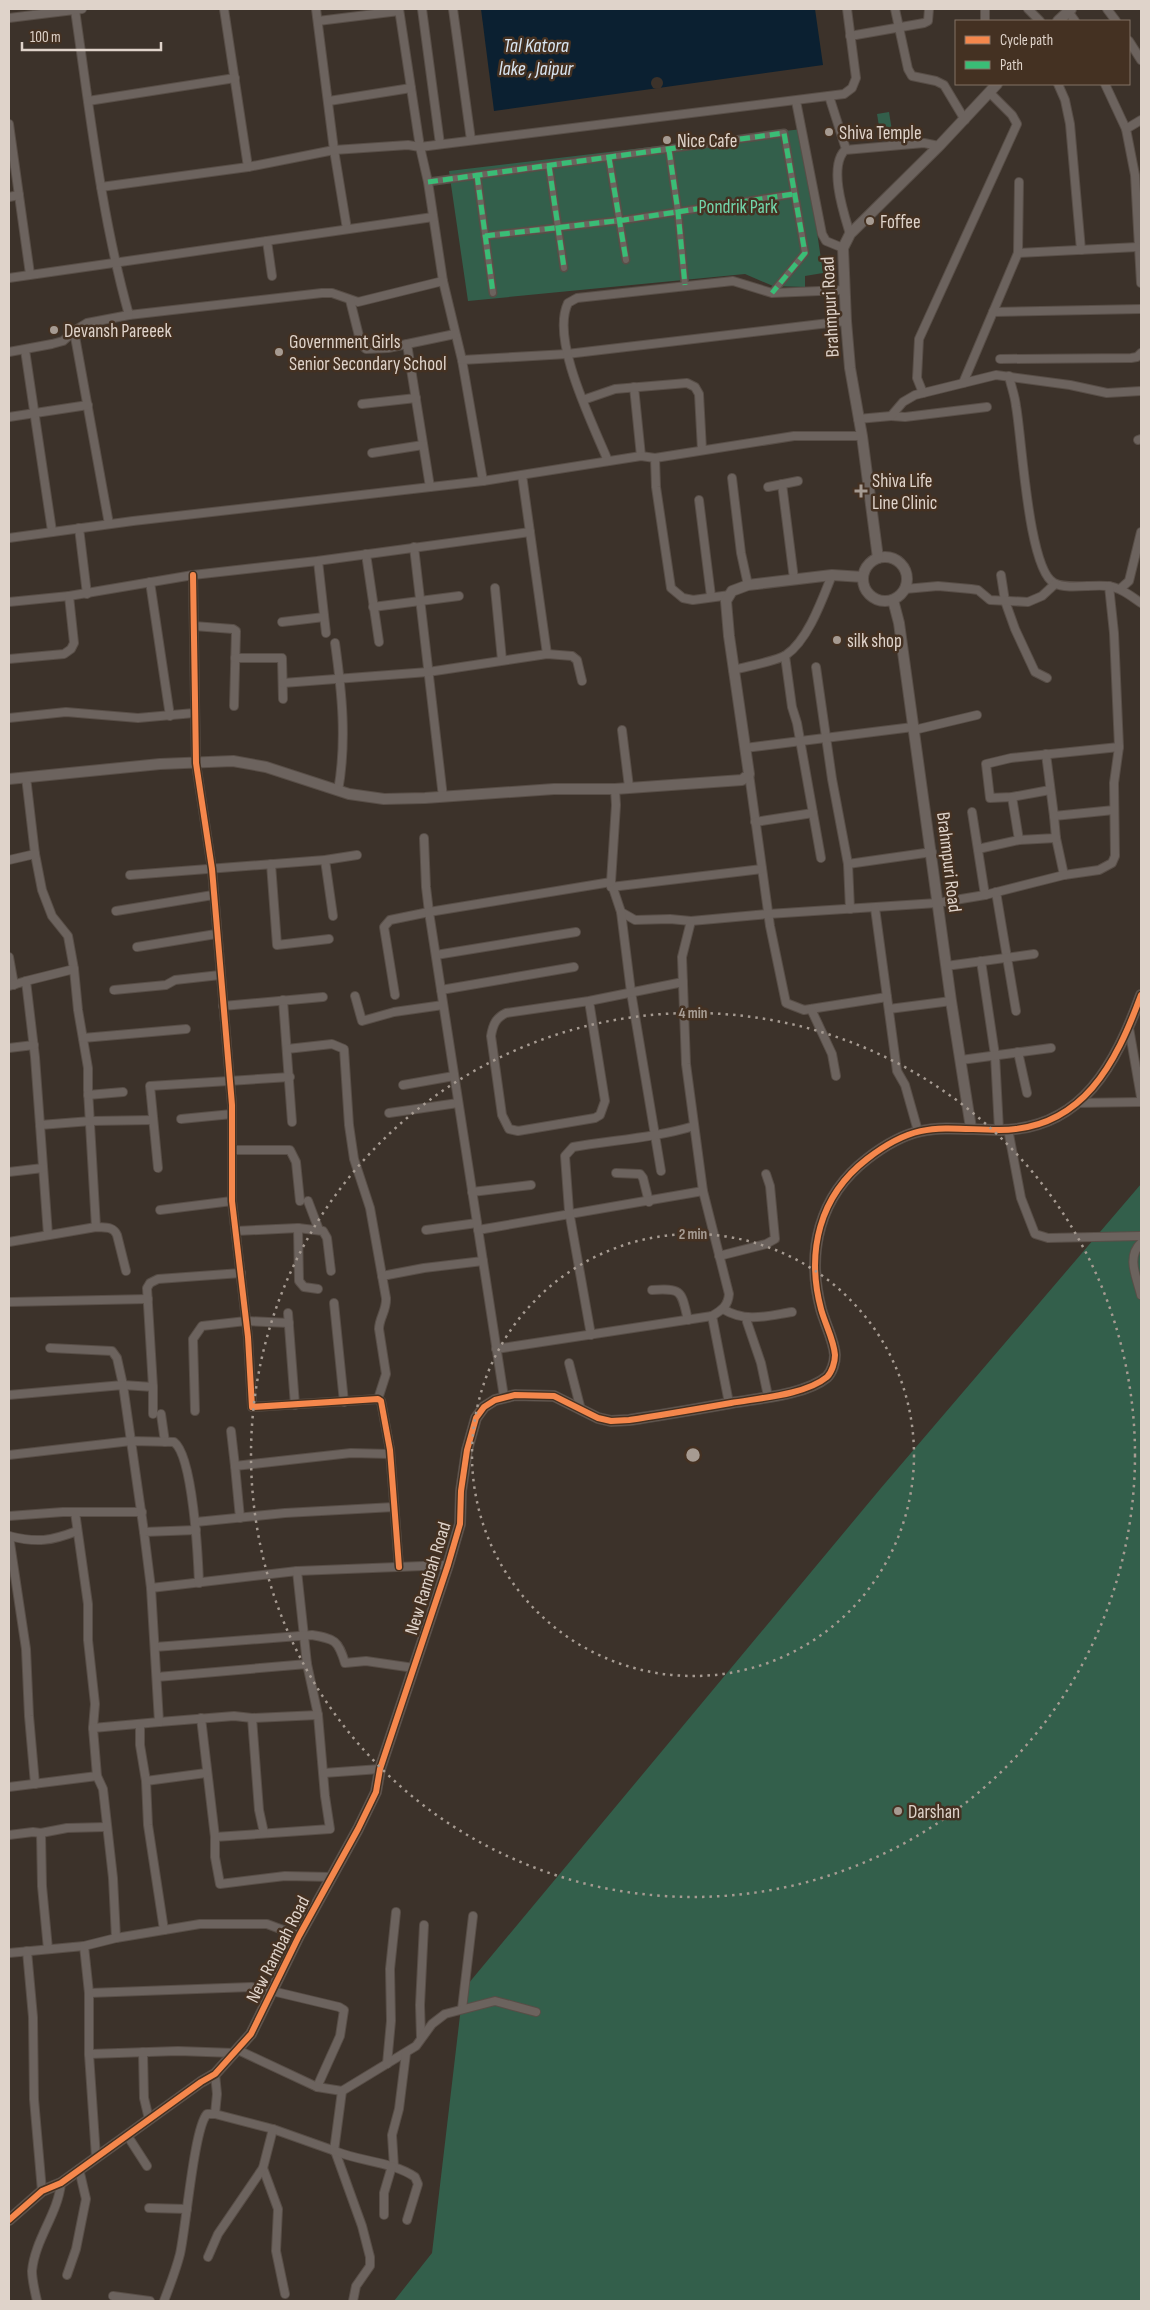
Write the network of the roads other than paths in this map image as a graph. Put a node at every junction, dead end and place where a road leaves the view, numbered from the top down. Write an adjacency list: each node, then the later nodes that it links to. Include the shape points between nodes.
1 (78, 9): 13 (street); 29 (street)
2 (224, 9): 22 (street)
3 (316, 9): 17 (street)
4 (422, 9): 37 (street)
5 (453, 9): 36 (street)
6 (847, 9): 19 (street)
7 (895, 9): 18 (street)
8 (929, 9): 18 (street, via 928,21)
9 (1028, 9): 14 (street)
10 (1107, 9): 16 (street)
11 (399, 10): 17 (street); 26 (street)
12 (1070, 10): 15 (street)
13 (9, 18)
14 (1039, 20)
15 (1059, 20)
16 (1115, 20)
17 (318, 21): 30 (street)
18 (898, 27): 19 (street); 32 (street, via 912,76 944,85)
19 (850, 36): 28 (street, via 856,78 852,88 844,94)
20 (1130, 43): 21 (street)
21 (1141, 60)
22 (235, 78): 29 (street); 46 (street)
23 (996, 85): 27 (street, Brahmpuri Road)
24 (1058, 85): 64 (street, via 1070,124)
25 (1105, 85): 35 (street)
26 (411, 88): 30 (street); 40 (street)
27 (990, 93): 32 (street, Brahmpuri Road); 96 (street, via 1017,124 919,339 917,378)
28 (829, 96): 31 (street); 38 (street)
29 (88, 101): 50 (street)
30 (329, 101): 41 (street)
31 (796, 101): 36 (street); 63 (street, via 822,234 826,241)
32 (965, 120): 39 (street, Brahmpuri Road)
33 (1141, 120): 35 (street)
34 (9, 124): 43 (street)
35 (1126, 129): 62 (street, via 1135,175)
36 (471, 140): 37 (street)
37 (440, 144): 40 (street)
38 (844, 146)
39 (939, 146): 59 (street, Brahmpuri Road); 59 (street, via 924,143 845,150 839,156 837,173)
40 (420, 147): 41 (street); 48 (street)
41 (334, 150): 46 (street); 58 (street)
42 (670, 150): 44 (street); 51 (street, via 784,133); 54 (street)
43 (11, 153): 52 (street)
44 (609, 158): 45 (street); 56 (street)
45 (550, 166): 47 (street); 57 (street)
46 (248, 167): 50 (street)
47 (476, 175): 48 (street); 60 (street)
48 (428, 182): 55 (street)
49 (1019, 182): 65 (street)
50 (101, 187): 67 (street)
51 (794, 194): 54 (street); 77 (street, via 804,254)
52 (19, 195): 53 (street); 69 (street)
53 (9, 197)
54 (678, 212): 56 (street); 74 (street)
55 (433, 217): 58 (street); 72 (street)
56 (620, 220): 57 (street); 66 (street)
57 (558, 227): 60 (street); 68 (street)
58 (347, 229): 61 (street)
59 (850, 234): 63 (street, Brahmpuri Road)
60 (485, 236): 76 (street)
61 (267, 241): 67 (street); 70 (street)
62 (1138, 247): 64 (street); 73 (street)
63 (843, 248): 75 (street, Brahmpuri Road)
64 (1081, 250): 65 (street)
65 (1018, 253): 80 (street)
66 (626, 260)
67 (114, 262): 69 (street); 81 (street)
68 (564, 268)
69 (30, 274): 71 (street)
70 (272, 276)
71 (9, 278)
72 (443, 280): 78 (street, via 358,302); 84 (street)
73 (1141, 283)
74 (685, 285): 77 (street, via 732,281); 89 (street, via 577,298 568,303 564,313)
75 (843, 290): 77 (street); 82 (street, Brahmpuri Road)
76 (493, 293)
77 (772, 293)
78 (350, 300): 81 (street, via 322,293); 85 (street, via 361,344 366,349)
79 (1141, 309): 80 (street)
80 (994, 312): 93 (street)
81 (129, 315): 83 (street, via 88,323)
82 (846, 321): 89 (street); 105 (street, Brahmpuri Road)
83 (74, 330): 86 (street, via 63,341); 100 (street)
84 (456, 334): 85 (street); 91 (street)
85 (407, 344): 97 (street)
86 (25, 350): 87 (street); 102 (street)
87 (9, 352)
88 (1141, 353): 90 (street, via 1131,358)
89 (567, 354): 91 (street); 98 (street)
90 (1000, 359)
91 (462, 360): 115 (street)
92 (1009, 376): 93 (street, via 996,375); 95 (street, via 1107,393); 137 (street, via 1016,405 1033,538 1047,576)
93 (962, 383): 96 (street)
94 (634, 387): 98 (street, via 615,389); 108 (street, via 687,383 696,387); 110 (street)
95 (1141, 390)
96 (923, 392): 103 (street, via 903,402)
97 (416, 398): 99 (street); 107 (street)
98 (582, 400): 112 (street)
99 (362, 404)
100 (88, 406): 102 (street); 121 (street)
101 (986, 407): 103 (street)
102 (34, 414): 104 (street); 123 (street)
103 (891, 416): 105 (street)
104 (9, 417)
105 (858, 419): 106 (street, Brahmpuri Road)
106 (862, 436): 108 (street, via 794,436); 129 (street, Brahmpuri Road)
107 (423, 445): 109 (street); 118 (street)
108 (702, 450): 111 (street)
109 (372, 453)
110 (641, 456): 111 (street); 112 (street)
111 (655, 458): 147 (street, via 671,588 683,598 692,600)
112 (608, 461): 113 (street)
113 (522, 475): 115 (street); 124 (street)
114 (732, 478): 138 (street)
115 (483, 481): 118 (street)
116 (798, 482): 117 (street)
117 (782, 484): 119 (street); 135 (street)
118 (430, 487): 121 (street)
119 (768, 487)
120 (699, 500): 147 (street)
121 (109, 524): 122 (street)
122 (79, 528): 123 (street); 143 (street)
123 (52, 531): 126 (street)
124 (530, 532): 127 (street); 160 (street)
125 (1141, 532): 142 (street, via 1129,581)
126 (9, 538)
127 (414, 547): 128 (street); 149 (street)
128 (366, 554): 130 (street); 153 (street)
129 (878, 558): 134 (street, via 867,566); 141 (street, via 895,559 902,565 907,581)
130 (318, 561): 131 (street); 154 (street)
131 (193, 575): 136 (street); 156 (street)
132 (1001, 575): 150 (street)
133 (832, 576): 134 (street); 135 (street); 161 (street, via 817,612 799,642)
134 (863, 577): 148 (street, via 863,585 872,597 878,601)
135 (794, 579): 138 (street)
136 (150, 582): 143 (street); 176 (street)
137 (1055, 584): 139 (street); 150 (street, via 1042,596 1028,602)
138 (748, 585): 144 (street, via 732,591)
139 (1109, 586): 142 (street); 182 (street)
140 (495, 588): 164 (street)
141 (905, 589): 148 (street); 150 (street, via 938,586 971,589 978,590 990,600)
142 (1120, 589): 152 (street)
143 (87, 594): 145 (street)
144 (730, 595): 147 (street); 166 (street, via 726,601)
145 (69, 596): 151 (street); 163 (street, via 74,643 71,649 64,654)
146 (459, 596): 149 (street)
147 (711, 596)
148 (893, 600): 178 (street, Brahmpuri Road)
149 (420, 601): 153 (street); 167 (street)
150 (1005, 601): 168 (street, via 1035,672)
151 (9, 602)
152 (1141, 603)
153 (374, 607): 158 (street)
154 (324, 617): 155 (street); 157 (street)
155 (282, 622)
156 (194, 626): 162 (street, via 235,629); 174 (street)
157 (326, 633)
158 (379, 642)
159 (335, 643): 169 (street)
160 (547, 654): 164 (street); 170 (street, via 572,656 577,660)
161 (785, 656): 166 (street); 181 (street)
162 (235, 658): 171 (street, via 280,657 283,660); 173 (street)
163 (9, 660)
164 (502, 660): 167 (street)
165 (816, 667): 180 (street)
166 (733, 670): 183 (street)
167 (428, 672): 169 (street); 193 (street)
168 (1047, 678)
169 (340, 680): 171 (street); 192 (street, via 344,731)
170 (582, 681)
171 (283, 683): 172 (street)
172 (283, 699)
173 (234, 706)
174 (194, 713): 176 (street); 185 (street)
175 (977, 715): 178 (street)
176 (170, 716): 177 (street, via 138,718 66,712)
177 (9, 718)
178 (913, 728): 180 (street); 204 (street, Brahmpuri Road)
179 (622, 730): 189 (street)
180 (825, 737): 181 (street); 211 (street)
181 (800, 742): 183 (street); 196 (street)
182 (1119, 747): 184 (street); 195 (street)
183 (744, 748): 186 (street)
184 (1046, 754): 191 (street); 194 (street, via 986,764 990,798)
185 (196, 763): 187 (street); 192 (street, via 233,761 266,766); 212 (street)
186 (749, 774): 189 (street, via 734,782); 199 (street)
187 (26, 777): 188 (street); 205 (street)
188 (9, 779)
189 (629, 787): 190 (street)
190 (614, 789): 193 (street, via 554,789); 216 (street)
191 (1050, 790): 194 (street); 198 (street)
192 (338, 791): 193 (street, via 384,799)
193 (443, 797)
194 (1012, 797): 202 (street)
195 (1114, 810): 198 (street); 215 (street, via 1116,856 1112,863 1099,870)
196 (813, 812): 199 (street); 207 (street)
197 (972, 812): 203 (street)
198 (1054, 816): 201 (street)
199 (756, 822): 213 (street)
200 (424, 838): 224 (street)
201 (1056, 838): 202 (street); 215 (street)
202 (1019, 840): 203 (street)
203 (978, 849): 219 (street)
204 (932, 852): 211 (street); 220 (street, Brahmpuri Road)
205 (35, 854): 208 (street); 240 (street, via 45,903 68,936)
206 (357, 855): 209 (street)
207 (821, 858)
208 (9, 860)
209 (325, 860): 210 (street); 227 (street)
210 (271, 864): 212 (street); 231 (street, via 277,945)
211 (848, 864): 222 (street)
212 (212, 869): 214 (street); 218 (street)
213 (762, 869): 216 (street); 226 (street)
214 (130, 875)
215 (1064, 875): 217 (street)
216 (611, 885): 224 (street); 225 (street)
217 (996, 892): 219 (street); 236 (street)
218 (214, 895): 223 (street); 230 (street)
219 (985, 895): 220 (street)
220 (937, 903): 221 (street); 238 (street, Brahmpuri Road)
221 (875, 908): 222 (street); 252 (street)
222 (850, 909): 226 (street)
223 (116, 911)
224 (429, 912): 234 (street); 248 (street, via 390,920 384,927)
225 (621, 912): 228 (street, via 635,920); 247 (street)
226 (768, 914): 228 (street); 258 (street, via 786,1003 794,1008)
227 (333, 916)
228 (691, 922): 243 (street, via 682,957)
229 (576, 932): 234 (street)
230 (216, 934): 232 (street); 241 (street)
231 (329, 939)
232 (137, 947)
233 (1034, 954): 236 (street)
234 (436, 955): 246 (street)
235 (9, 956): 244 (street)
236 (1007, 958): 237 (street); 260 (street)
237 (981, 961): 238 (street); 271 (street)
238 (946, 966): 254 (street, Brahmpuri Road)
239 (574, 967): 246 (street)
240 (74, 969): 242 (street); 264 (street)
241 (220, 975): 245 (street); 257 (street)
242 (26, 981): 244 (street); 266 (street)
243 (683, 982): 247 (street); 292 (street, via 686,1064)
244 (11, 986)
245 (114, 990)
246 (441, 990): 256 (street)
247 (631, 992): 255 (street); 296 (street)
248 (395, 995)
249 (1141, 995): 261 (street, New Rambah Road)
250 (355, 996): 256 (street, via 362,1021 394,1012)
251 (322, 997): 253 (street)
252 (887, 997): 258 (street); 259 (street)
253 (283, 1000): 257 (street); 269 (street)
254 (951, 1000): 259 (street); 272 (street, Brahmpuri Road)
255 (589, 1001): 255 (street, via 604,1110 595,1118 518,1131 509,1129 502,1115 492,1026 498,1017 506,1013)
256 (444, 1005): 273 (street)
257 (223, 1006): 276 (street)
258 (811, 1009): 274 (street, via 832,1054)
259 (889, 1009): 295 (street, via 897,1071)
260 (1016, 1011)
261 (1129, 1028): 265 (street); 284 (street, New Rambah Road, via 1106,1073)
262 (186, 1029): 264 (street)
263 (1141, 1037): 265 (street)
264 (82, 1038): 280 (street, via 88,1068)
265 (1132, 1039): 281 (street)
266 (34, 1045): 267 (street); 291 (street)
267 (9, 1048)
268 (1051, 1048): 270 (street)
269 (287, 1049): 275 (street); 328 (street, via 332,1044 344,1049 354,1159 370,1208)
270 (1018, 1052): 271 (street); 279 (street)
271 (996, 1055): 272 (street); 294 (street)
272 (960, 1060): 293 (street, Brahmpuri Road)
273 (454, 1076): 277 (street); 283 (street)
274 (836, 1076)
275 (290, 1077): 276 (street); 290 (street)
276 (230, 1082): 286 (street); 288 (street, via 150,1086)
277 (403, 1085)
278 (123, 1092): 280 (street)
279 (1027, 1093)
280 (88, 1095): 289 (street)
281 (1141, 1097)
282 (1141, 1102): 284 (street)
283 (458, 1103): 285 (street); 306 (street)
284 (1076, 1103): 294 (street, New Rambah Road, via 1037,1123)
285 (389, 1113)
286 (232, 1114): 287 (street); 297 (street)
287 (181, 1119)
288 (153, 1120): 289 (street); 299 (street)
289 (91, 1121): 291 (street); 314 (street)
290 (292, 1122)
291 (40, 1125): 298 (street)
292 (694, 1126): 296 (street); 305 (street)
293 (971, 1128): 294 (street, New Rambah Road); 295 (street, New Rambah Road)
294 (1004, 1129): 320 (street, via 1021,1198 1035,1234 1048,1238)
295 (918, 1131): 350 (street, New Rambah Road, via 890,1142 866,1160 836,1192 817,1232 816,1286 833,1344 832,1369 827,1377 810,1386)
296 (654, 1135): 300 (street); 312 (street, via 573,1147 564,1162)
297 (232, 1150): 307 (street); 308 (street, via 290,1150 296,1162)
298 (43, 1168): 301 (street); 319 (street)
299 (158, 1168)
300 (661, 1171)
301 (9, 1172)
302 (616, 1173): 310 (street, via 640,1174)
303 (766, 1174): 323 (street, via 775,1239)
304 (531, 1185): 306 (street)
305 (703, 1191): 310 (street); 323 (street)
306 (472, 1192): 313 (street)
307 (232, 1201): 311 (street); 318 (street)
308 (300, 1201)
309 (308, 1201): 316 (street)
310 (649, 1202): 312 (street)
311 (160, 1210)
312 (570, 1214): 313 (street); 343 (street)
313 (478, 1226): 317 (street); 324 (street)
314 (96, 1227): 319 (street); 325 (street, via 115,1231)
315 (298, 1228): 316 (street); 318 (street); 329 (street, via 299,1281 304,1287)
316 (319, 1230): 326 (street, via 326,1234)
317 (426, 1230)
318 (236, 1231): 327 (street)
319 (48, 1235): 321 (street)
320 (1141, 1236)
321 (9, 1242)
322 (1141, 1244): 331 (street, via 1135,1249 1132,1261)
323 (719, 1256): 335 (street, via 729,1294 729,1302)
324 (483, 1261): 328 (street); 345 (street)
325 (126, 1271)
326 (331, 1272)
327 (240, 1274): 332 (street, via 158,1279 150,1283); 340 (street)
328 (382, 1276): 352 (street, via 387,1306 379,1322 379,1330 386,1374)
329 (318, 1289)
330 (652, 1290): 339 (street, via 679,1291)
331 (1141, 1295)
332 (148, 1299): 333 (street); 348 (street)
333 (9, 1302)
334 (334, 1303): 353 (street)
335 (723, 1310): 336 (street, via 734,1316 756,1318); 338 (street)
336 (792, 1312)
337 (288, 1313): 342 (street)
338 (712, 1316): 339 (street); 354 (street)
339 (688, 1320): 343 (street)
340 (246, 1322): 342 (street); 355 (street, via 252,1407); 357 (street, via 202,1326 197,1331 193,1339)
341 (747, 1322): 350 (street)
342 (289, 1324): 355 (street)
343 (591, 1335): 345 (street)
344 (50, 1348): 347 (street, via 112,1351 117,1358)
345 (496, 1349): 351 (street)
346 (569, 1364): 356 (street)
347 (123, 1385): 348 (street); 349 (street); 359 (street)
348 (154, 1387): 360 (street)
349 (9, 1395)
350 (768, 1396): 354 (street, New Rambah Road)
351 (504, 1397): 356 (street, New Rambah Road, via 554,1396); 373 (street, New Rambah Road, via 484,1407 476,1418 461,1490 460,1524)
352 (378, 1399): 353 (street); 361 (street, via 382,1405)
353 (344, 1402): 355 (street)
354 (729, 1403): 356 (street, New Rambah Road, via 620,1421 598,1418)
355 (295, 1405)
356 (581, 1410)
357 (195, 1411)
358 (231, 1431): 363 (street)
359 (131, 1441): 360 (street); 362 (street); 366 (street)
360 (165, 1442): 369 (street, via 174,1442 182,1452)
361 (390, 1454): 363 (street, via 351,1453); 364 (street)
362 (9, 1455)
363 (235, 1466): 368 (street)
364 (394, 1507): 368 (street); 374 (street)
365 (75, 1512): 366 (street); 367 (street); 370 (street)
366 (142, 1512): 371 (street)
367 (9, 1516)
368 (240, 1518): 369 (street)
369 (196, 1526): 371 (street); 376 (street)
370 (78, 1531): 372 (street, via 45,1541); 388 (street, via 88,1604 88,1640 95,1704)
371 (144, 1532): 377 (street)
372 (9, 1536): 394 (street, via 26,1649)
373 (448, 1565): 374 (street); 381 (street, New Rambah Road)
374 (399, 1567): 375 (street)
375 (297, 1572): 376 (street); 378 (street)
376 (199, 1583): 377 (street)
377 (151, 1588): 379 (street)
378 (303, 1636): 379 (street); 380 (street); 381 (street, via 332,1638 345,1663 366,1661)
379 (154, 1647): 382 (street)
380 (306, 1664): 382 (street); 383 (street)
381 (414, 1668): 389 (street, New Rambah Road)
382 (157, 1678): 386 (street)
383 (318, 1715): 385 (street); 391 (street)
384 (201, 1718): 385 (street); 386 (street); 390 (street)
385 (252, 1718): 398 (street)
386 (159, 1722): 387 (street)
387 (140, 1724): 388 (street); 393 (street)
388 (93, 1728): 392 (street)
389 (380, 1769): 391 (street); 401 (street, New Rambah Road, via 376,1792)
390 (206, 1772): 393 (street); 400 (street)
391 (324, 1773): 398 (street, via 330,1829)
392 (97, 1776): 394 (street); 396 (street, via 103,1789)
393 (146, 1780): 405 (street, via 148,1825)
394 (35, 1784): 395 (street)
395 (9, 1787)
396 (106, 1827): 397 (street, via 67,1828); 407 (street)
397 (41, 1833): 399 (street); 409 (street)
398 (264, 1833): 400 (street)
399 (9, 1835)
400 (214, 1837): 401 (street, via 220,1884 285,1876)
401 (332, 1877): 406 (street, New Rambah Road)
402 (396, 1912): 421 (street, via 390,1969)
403 (473, 1916): 414 (street)
404 (424, 1925): 416 (street)
405 (164, 1930): 406 (street, via 200,1924 267,1924); 407 (street)
406 (299, 1936): 412 (street, New Rambah Road)
407 (116, 1938): 408 (street)
408 (84, 1946): 409 (street); 413 (street)
409 (48, 1949): 410 (street)
410 (27, 1952): 411 (street); 436 (street)
411 (9, 1953)
412 (272, 1991): 413 (street, via 194,1988); 418 (street, New Rambah Road, via 251,2034); 423 (street, via 344,2010 340,2036)
413 (89, 1993): 420 (street)
414 (462, 2009): 415 (street, via 495,2001); 416 (street, via 439,2017)
415 (536, 2012)
416 (421, 2037): 419 (street, via 416,2046)
417 (143, 2052): 418 (street); 420 (street); 426 (street, via 144,2098)
418 (236, 2052): 422 (street, New Rambah Road); 423 (street)
419 (406, 2053): 421 (street); 432 (street, via 399,2109 392,2135)
420 (89, 2054): 430 (street)
421 (387, 2064): 424 (street)
422 (215, 2074): 425 (street); 426 (street, New Rambah Road)
423 (317, 2087): 424 (street)
424 (342, 2091): 429 (street)
425 (215, 2114): 427 (street); 438 (street, via 207,2114 203,2122)
426 (150, 2119): 428 (street, New Rambah Road)
427 (273, 2129): 429 (street); 434 (street)
428 (127, 2135): 430 (street, New Rambah Road); 431 (street)
429 (334, 2151): 432 (street); 449 (street, via 370,2257 370,2266 356,2286)
430 (96, 2157): 433 (street, New Rambah Road)
431 (147, 2166)
432 (393, 2166): 439 (street, via 384,2193); 441 (street, via 418,2181)
433 (79, 2168): 435 (street, New Rambah Road); 443 (street, via 86,2199)
434 (263, 2168): 442 (street, via 218,2234); 444 (street, via 278,2209 276,2251)
435 (61, 2183): 436 (street, New Rambah Road); 446 (street, via 60,2199 35,2252 32,2273)
436 (42, 2192): 440 (street, New Rambah Road)
437 (149, 2208): 438 (street)
438 (188, 2209): 448 (street, via 174,2278)
439 (384, 2215)
440 (9, 2220)
441 (407, 2220)
442 (208, 2257)
443 (68, 2275)
444 (285, 2294)
445 (113, 2296): 447 (street)
446 (37, 2301)
447 (150, 2301)
448 (164, 2301)
449 (353, 2301)

